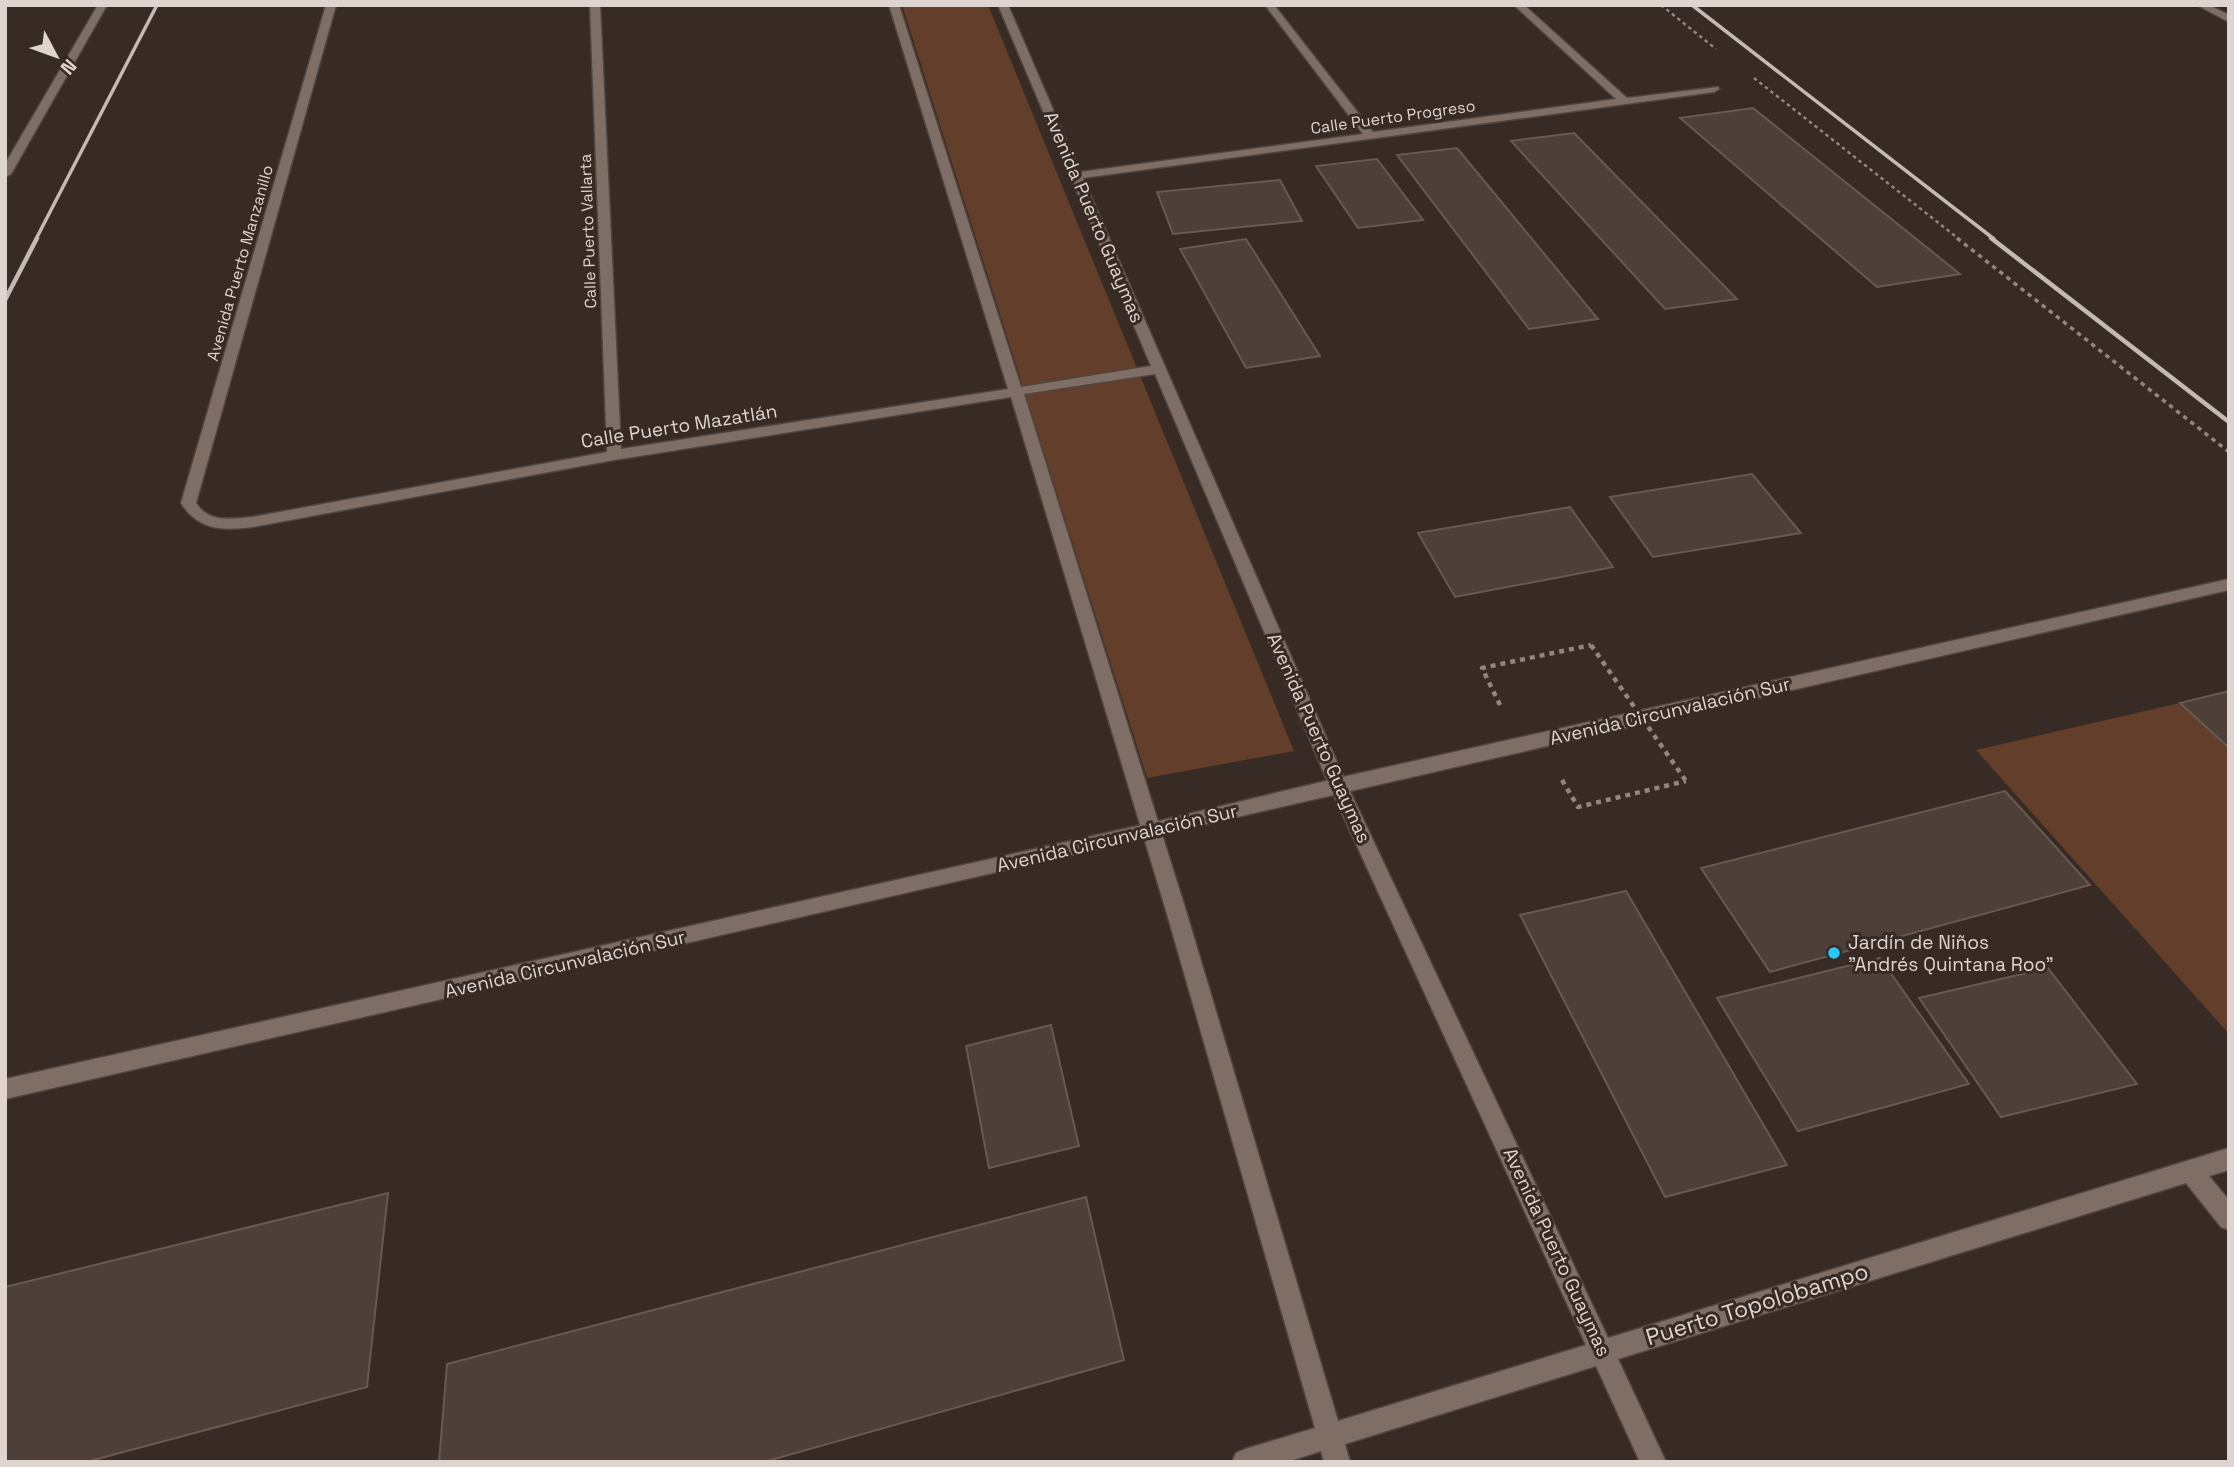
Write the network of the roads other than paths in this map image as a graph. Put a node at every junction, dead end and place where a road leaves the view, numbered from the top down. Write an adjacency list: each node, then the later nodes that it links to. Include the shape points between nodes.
1 (103, 5): 13 (street)
2 (331, 5): 18 (street, Avenida Puerto Manzanillo, via 188,503 194,515)
3 (595, 5): 17 (street, Calle Puerto Vallarta)
4 (894, 5): 16 (street)
5 (1003, 5): 14 (street, Avenida Puerto Guaymas)
6 (1269, 5): 12 (street)
7 (1518, 5): 11 (street)
8 (2201, 5): 9 (street)
9 (2229, 19)
10 (1714, 89): 11 (street, Calle Puerto Progreso)
11 (1624, 102): 12 (street, Calle Puerto Progreso)
12 (1370, 136): 14 (street, Calle Puerto Progreso)
13 (5, 174)
14 (1076, 176): 15 (street, Avenida Puerto Guaymas)
15 (1159, 369): 16 (street, Calle Puerto Mazatlán); 20 (street, Avenida Puerto Guaymas)
16 (1017, 391): 17 (street, Calle Puerto Mazatlán); 21 (street)
17 (614, 455): 18 (street, Calle Puerto Mazatlán, via 252,522 225,526)
18 (207, 522)
19 (2229, 584): 20 (street, Avenida Circunvalación Sur)
20 (1338, 785): 21 (street, Avenida Circunvalación Sur); 26 (street, Avenida Puerto Guaymas)
21 (1151, 831): 22 (street, Avenida Circunvalación Sur); 27 (street)
22 (5, 1089)
23 (2229, 1159): 24 (street, Puerto Topolobampo)
24 (2191, 1171): 25 (street); 26 (street, Puerto Topolobampo)
25 (2229, 1219)
26 (1604, 1352): 27 (street, Puerto Topolobampo); 30 (street, Avenida Puerto Guaymas)
27 (1330, 1436): 28 (street, Puerto Topolobampo); 29 (street)
28 (1245, 1462)
29 (1337, 1462)
30 (1653, 1462)

